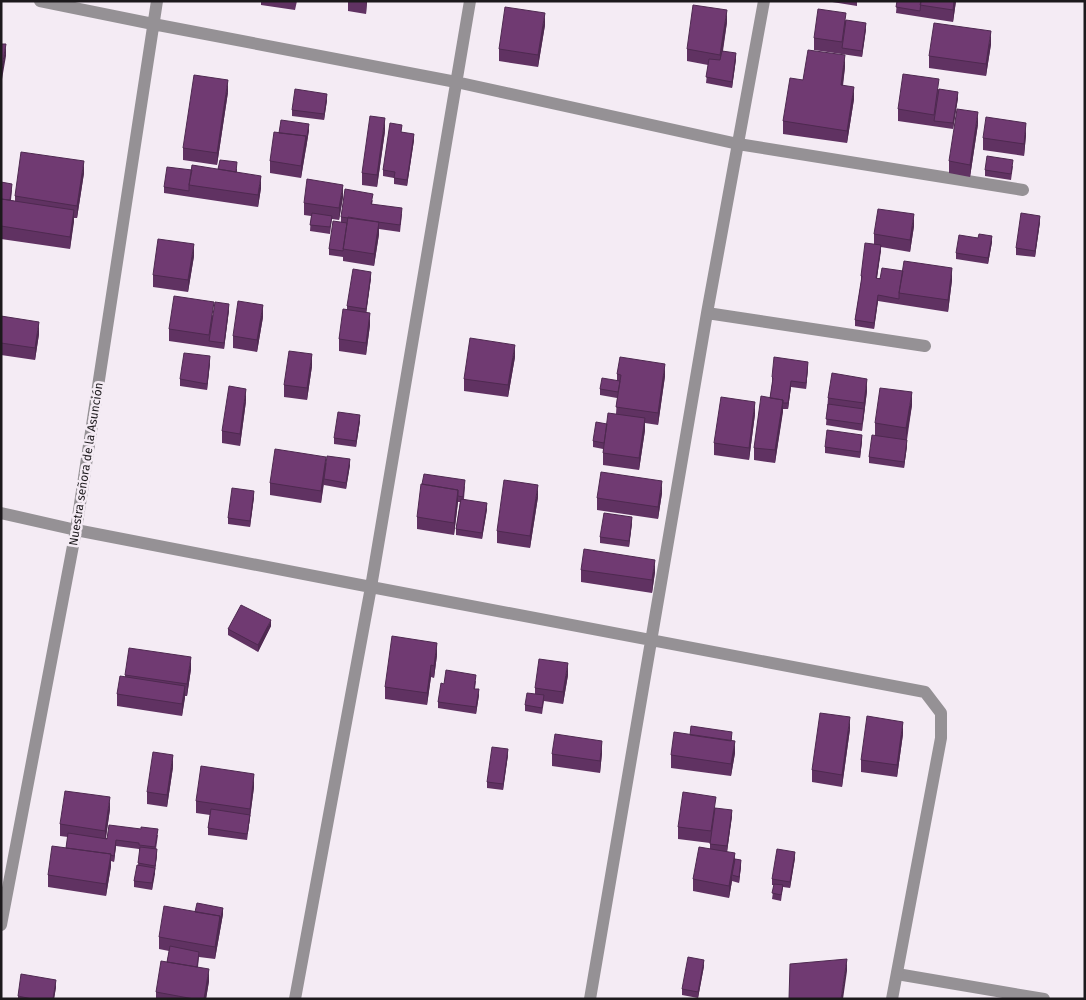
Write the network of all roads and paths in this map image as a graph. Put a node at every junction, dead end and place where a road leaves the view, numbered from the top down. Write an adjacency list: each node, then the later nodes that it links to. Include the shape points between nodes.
1 (40, 1): 5 (street)
2 (157, 1): 5 (street, Nuestra señora de la Asunción)
3 (470, 1): 6 (street)
4 (764, 1): 7 (street)
5 (153, 24): 6 (street); 12 (street, Nuestra señora de la Asunción)
6 (456, 82): 7 (street); 13 (street)
7 (738, 144): 8 (street); 9 (street)
8 (1023, 190)
9 (707, 313): 10 (street); 14 (street)
10 (925, 346)
11 (1, 513): 12 (street)
12 (76, 530): 13 (street); 15 (street, Nuestra señora de la Asunción)
13 (371, 587): 14 (street); 17 (street)
14 (652, 641): 16 (street, via 926,692 941,713 941,738); 18 (street)
15 (1, 926)
16 (897, 974): 19 (street); 20 (street)
17 (295, 999)
18 (590, 999)
19 (892, 999)
20 (1044, 999)

